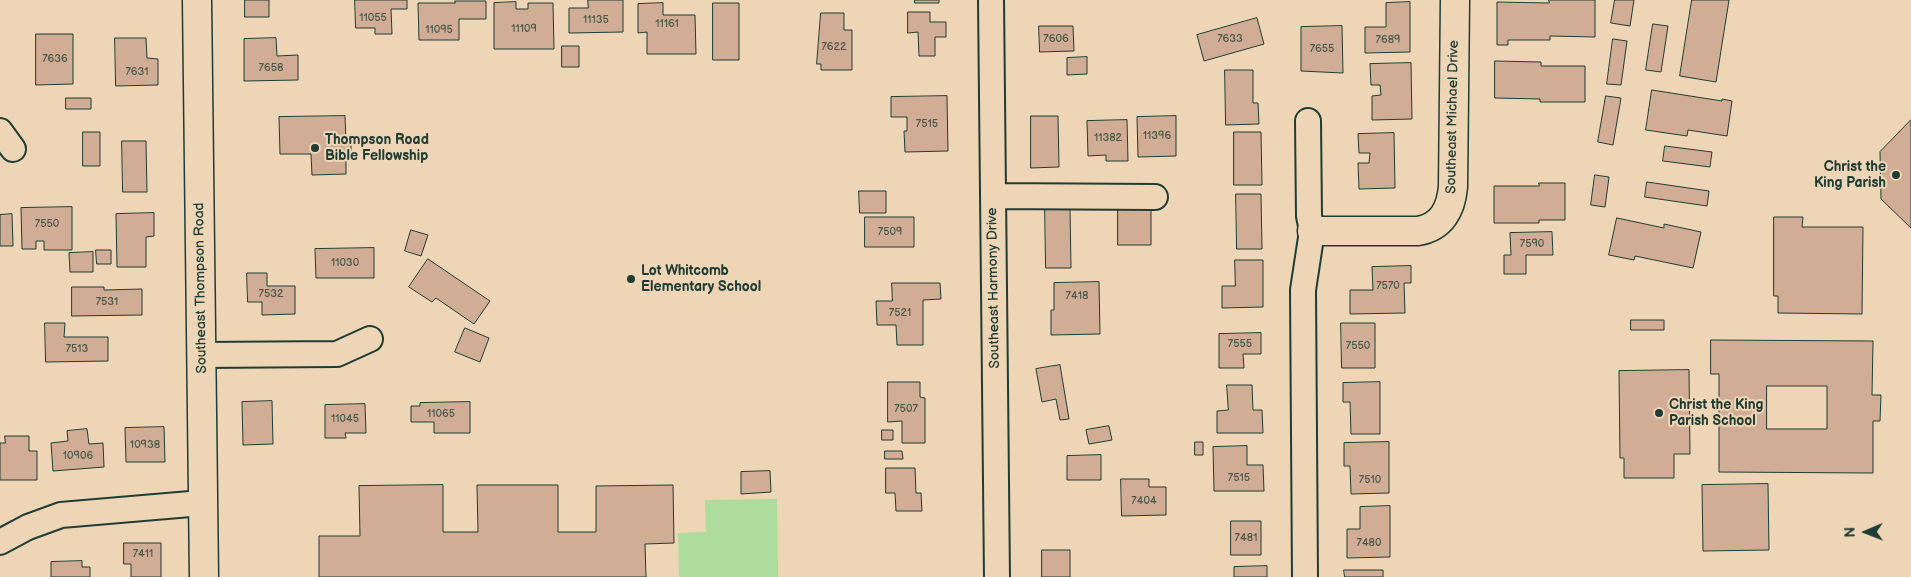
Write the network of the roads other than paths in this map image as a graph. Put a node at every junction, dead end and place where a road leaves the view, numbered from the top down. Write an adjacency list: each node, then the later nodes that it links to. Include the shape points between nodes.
1 (197, 0): 9 (street, Southeast Thompson Road)
2 (991, 0): 5 (street, Southeast Harmony Drive)
3 (1455, 0): 7 (street, Southeast Michael Drive, via 1453,187 1447,211 1425,230)
4 (1308, 121): 7 (street)
5 (993, 196): 6 (street); 13 (street, Southeast Harmony Drive)
6 (1155, 197)
7 (1312, 231): 14 (street, via 1303,290)
8 (370, 339): 9 (street, via 337,354)
9 (202, 355): 10 (street, Southeast Thompson Road)
10 (202, 503): 11 (street, via 61,515); 12 (street, Southeast Thompson Road)
11 (0, 542)
12 (204, 577)
13 (997, 577)
14 (1305, 577)

